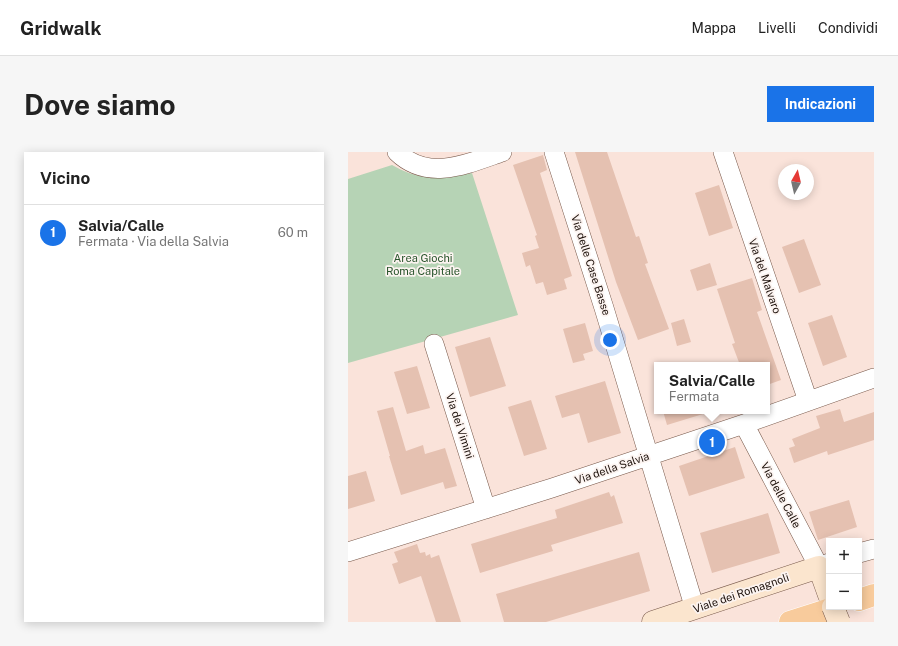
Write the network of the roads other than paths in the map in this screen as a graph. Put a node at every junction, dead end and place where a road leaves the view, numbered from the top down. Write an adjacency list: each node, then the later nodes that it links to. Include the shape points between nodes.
1 (397, 152): 2 (street, via 414,163 442,169 457,167)
2 (502, 152)
3 (554, 152): 9 (street, Via delle Case Basse)
4 (723, 152): 7 (street, Via del Malvaro)
5 (434, 344): 10 (street, Via dei Vimini)
6 (874, 378): 7 (street, Via della Salvia)
7 (808, 401): 8 (street, Via della Salvia)
8 (744, 424): 9 (street, Via della Salvia); 14 (street, Via delle Calle)
9 (649, 456): 10 (street, Via della Salvia); 18 (street, Via delle Case Basse)
10 (486, 509): 12 (street, Via della Salvia)
11 (874, 548): 13 (street)
12 (348, 552)
13 (862, 552)
14 (824, 565): 15 (main road); 18 (main road, Viale dei Romagnoli)
15 (826, 577)
16 (874, 595): 17 (main road)
17 (862, 599)
18 (695, 609): 21 (main road, Viale dei Romagnoli)
19 (828, 610): 22 (main road)
20 (834, 610): 23 (main road, bridge)
21 (653, 622)
22 (790, 622)
23 (839, 622)

